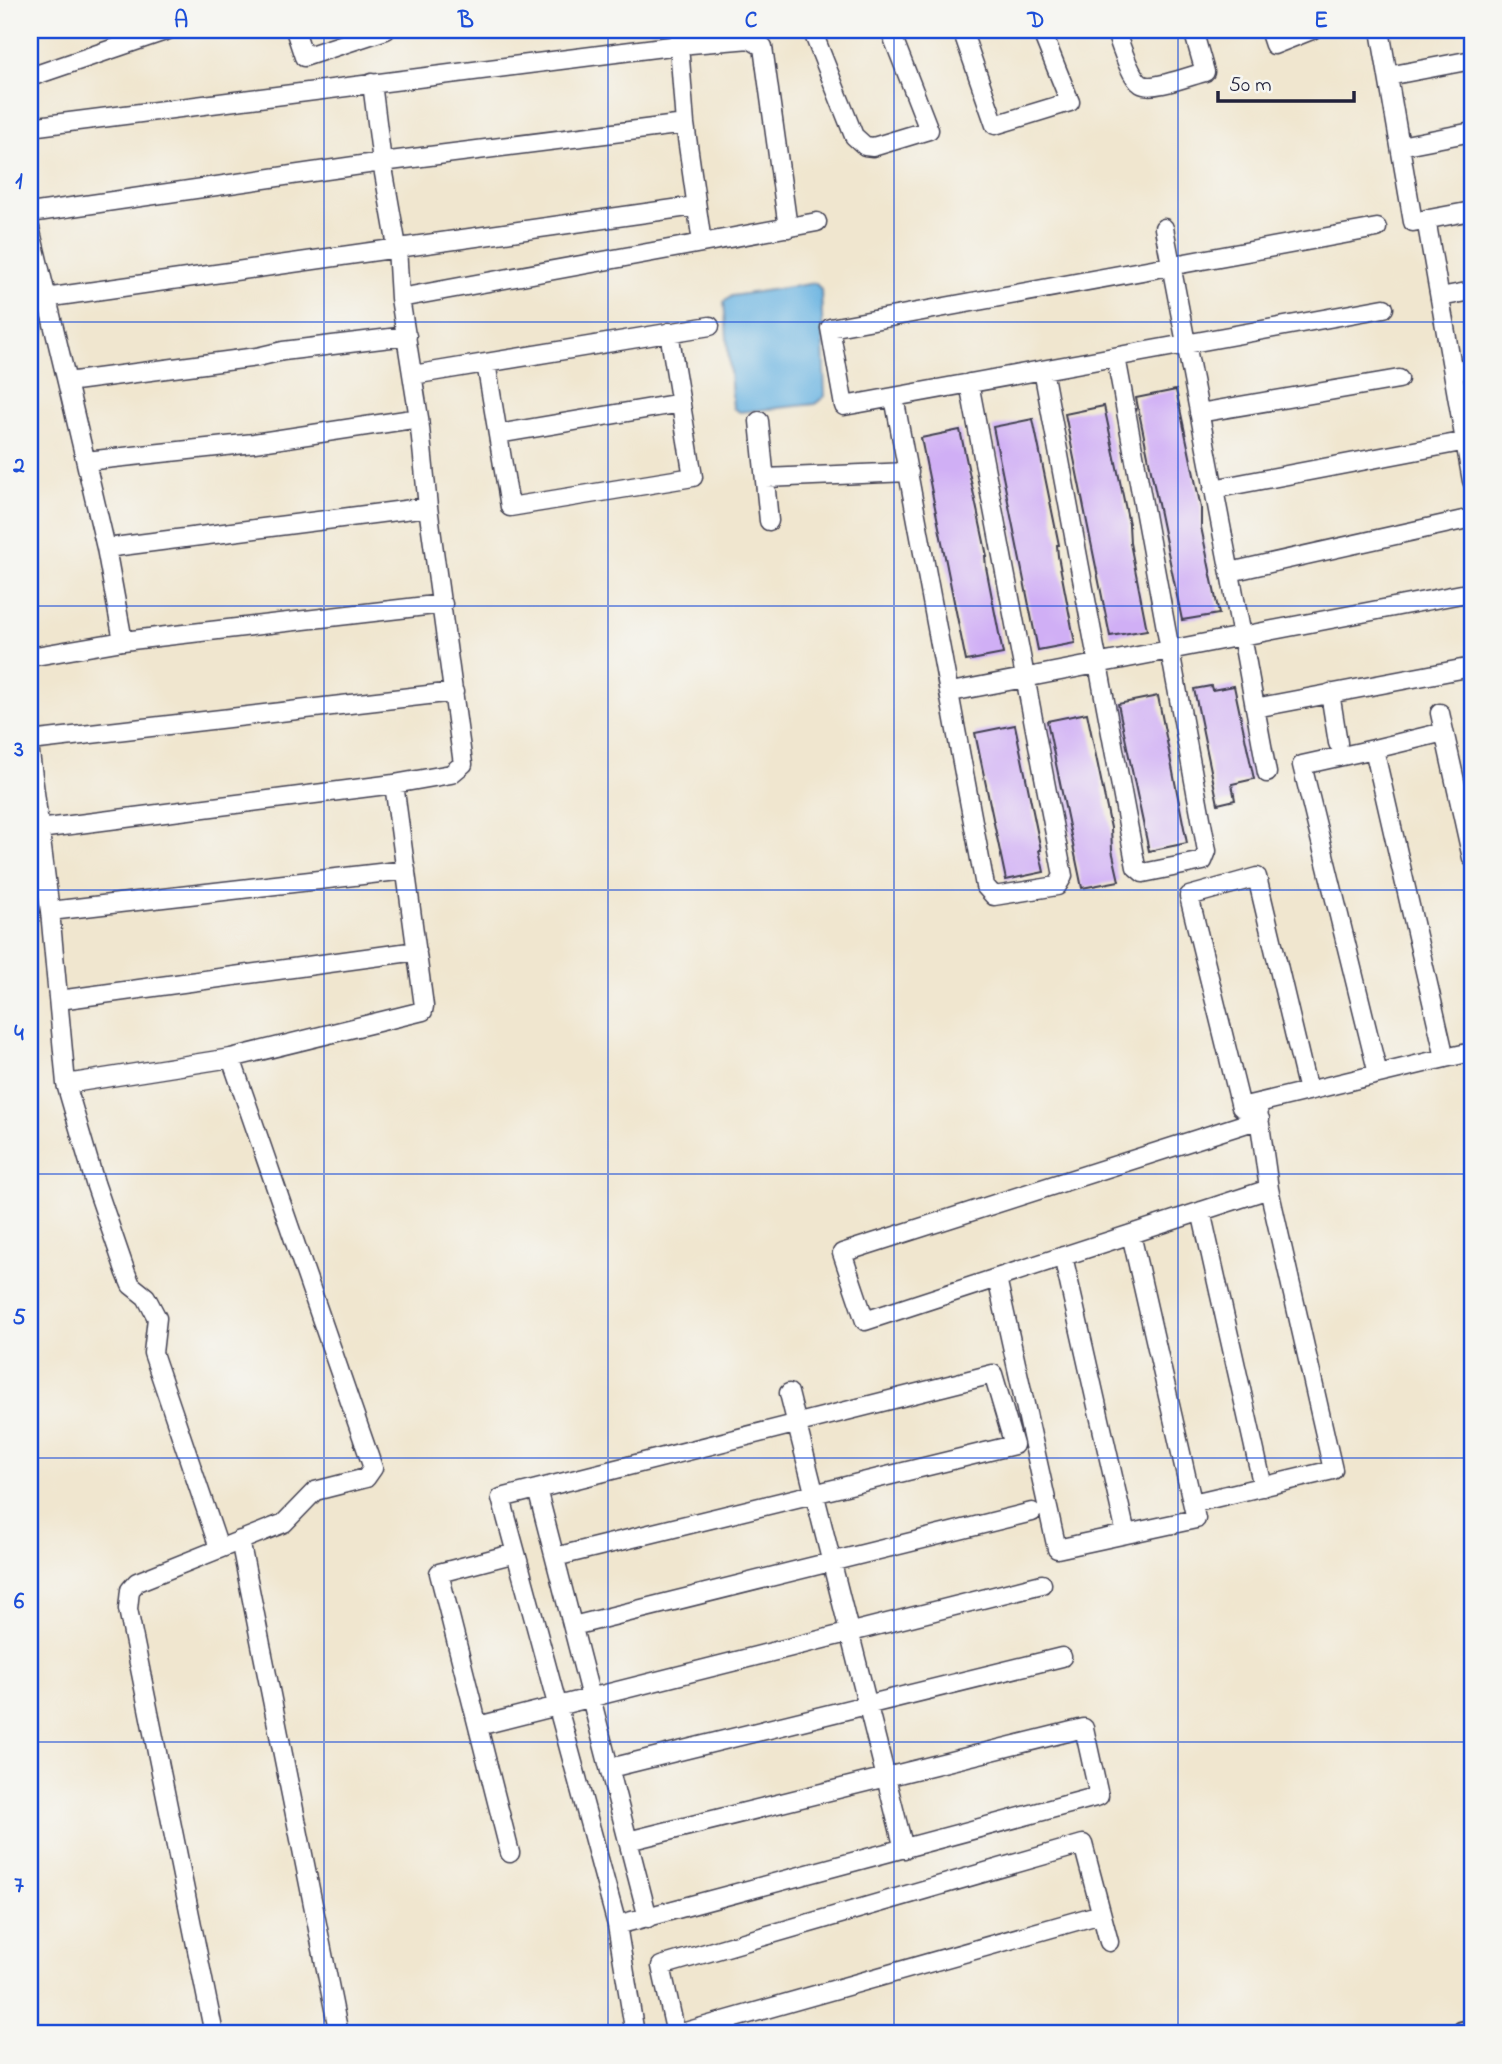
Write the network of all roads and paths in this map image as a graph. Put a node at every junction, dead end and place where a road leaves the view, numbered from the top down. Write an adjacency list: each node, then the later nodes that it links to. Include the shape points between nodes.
1 (168, 30): 16 (street)
2 (295, 30): 3 (street, via 304,57)
3 (386, 30)
4 (812, 30): 5 (street, via 854,136 873,147 929,130)
5 (890, 30)
6 (962, 30): 7 (street, via 995,125 1070,102)
7 (1041, 30)
8 (1115, 30): 9 (street, via 1134,76 1150,86 1206,72)
9 (1192, 30)
10 (1269, 30): 11 (street, via 1274,45)
11 (1312, 30)
12 (1380, 30): 15 (street)
13 (679, 45): 17 (street); 18 (street); 31 (street, via 750,39 763,47)
14 (1472, 60): 15 (street)
15 (1388, 76): 21 (street)
16 (30, 77)
17 (372, 83): 19 (street); 22 (street)
18 (685, 124): 22 (street); 23 (street)
19 (30, 127)
20 (1472, 132): 21 (street)
21 (1400, 146): 26 (street, via 1413,222)
22 (382, 162): 25 (street); 33 (street)
23 (695, 206): 32 (street); 33 (street)
24 (1472, 211): 26 (street)
25 (30, 212)
26 (1426, 219): 36 (street)
27 (817, 222): 31 (street)
28 (30, 228): 37 (street)
29 (1164, 228): 34 (street)
30 (1377, 228): 34 (street)
31 (788, 229): 32 (street)
32 (702, 243): 38 (street)
33 (397, 247): 37 (street); 38 (street)
34 (1171, 266): 43 (street); 53 (street, via 830,328 844,406)
35 (1472, 291): 36 (street)
36 (1440, 297): 48 (street)
37 (46, 298): 51 (street)
38 (401, 298): 42 (street)
39 (1384, 308): 43 (street)
40 (710, 326): 41 (street)
41 (669, 332): 45 (street); 54 (street)
42 (407, 336): 49 (street); 51 (street)
43 (1186, 344): 44 (street); 55 (street)
44 (1116, 357): 47 (street); 74 (street)
45 (486, 363): 49 (street); 58 (street)
46 (1472, 368): 48 (street)
47 (1043, 370): 52 (street); 76 (street)
48 (1453, 372): 59 (street)
49 (414, 375): 56 (street)
50 (1399, 379): 55 (street)
51 (67, 382): 60 (street)
52 (968, 383): 53 (street); 78 (street)
53 (894, 397): 61 (street)
54 (681, 403): 58 (street); 58 (street, via 693,477 510,507)
55 (1199, 413): 64 (street)
56 (419, 418): 60 (street, via 254,443); 65 (street)
57 (759, 421): 62 (street)
58 (498, 434)
59 (1469, 441): 63 (street); 64 (street)
60 (86, 461): 68 (street)
61 (909, 472): 62 (street); 80 (street)
62 (765, 478): 67 (street)
63 (1472, 481)
64 (1213, 489): 69 (street)
65 (428, 507): 68 (street); 71 (street)
66 (1472, 517): 69 (street)
67 (769, 521)
68 (106, 548): 73 (street)
69 (1230, 572): 72 (street)
70 (1472, 592): 72 (street)
71 (443, 604): 73 (street); 79 (street)
72 (1242, 636): 74 (street); 82 (street)
73 (123, 641): 75 (street)
74 (1172, 649): 76 (street); 76 (street, via 1208,850 1203,861 1143,873 1136,867)
75 (30, 657)
76 (1098, 663): 78 (street)
77 (1472, 667): 81 (street)
78 (1024, 678): 80 (street); 80 (street, via 1063,876 1057,886 994,896 985,886)
79 (454, 692): 85 (street); 90 (street, via 464,759 460,769)
80 (951, 692)
81 (1330, 693): 82 (street); 86 (street)
82 (1255, 708): 89 (street)
83 (1440, 713): 84 (street)
84 (1444, 732): 87 (street); 92 (street)
85 (30, 741)
86 (1338, 743)
87 (1374, 749): 99 (street); 100 (street, via 1302,765)
88 (30, 752): 91 (street)
89 (1267, 773)
90 (394, 784): 91 (street); 93 (street)
91 (39, 829): 94 (street)
92 (1472, 858)
93 (406, 870): 94 (street); 95 (street)
94 (50, 911): 96 (street)
95 (417, 951): 96 (street); 98 (street, via 423,1011)
96 (59, 1000): 101 (street)
97 (1472, 1052): 99 (street)
98 (231, 1058): 101 (street); 117 (street, via 373,1468 366,1478 315,1491 284,1523)
99 (1445, 1058): 100 (street)
100 (1378, 1074): 102 (street)
101 (66, 1084): 118 (street, via 126,1273 157,1318 153,1353)
102 (1308, 1091): 103 (street); 103 (street, via 1257,877 1189,896 1241,1107)
103 (1258, 1112): 104 (street); 108 (street, via 842,1253 865,1321)
104 (1269, 1189): 105 (street); 111 (street, via 1333,1469)
105 (1201, 1211): 106 (street); 111 (street)
106 (1131, 1234): 107 (street); 114 (street)
107 (1063, 1256): 108 (street); 116 (street)
108 (997, 1278): 116 (street, via 1057,1549)
109 (789, 1393): 110 (street)
110 (797, 1424): 112 (street); 113 (street); 113 (street, via 993,1374 1014,1445)
111 (1263, 1487): 114 (street)
112 (537, 1489): 119 (street, via 501,1498); 120 (street)
113 (814, 1493): 120 (street); 121 (street)
114 (1193, 1503): 116 (street, via 1195,1519)
115 (1032, 1512): 121 (street)
116 (1126, 1534)
117 (240, 1540): 118 (street); 141 (street)
118 (219, 1548): 140 (street, via 137,1582 127,1600)
119 (516, 1553): 128 (street); 129 (street, via 439,1573)
120 (555, 1557): 123 (street)
121 (831, 1562): 123 (street); 124 (street)
122 (1042, 1584): 124 (street)
123 (573, 1626): 126 (street)
124 (849, 1632): 126 (street); 127 (street)
125 (1062, 1657): 127 (street)
126 (591, 1697): 128 (street); 130 (street)
127 (867, 1705): 130 (street); 131 (street)
128 (558, 1706): 129 (street); 137 (street)
129 (478, 1726): 134 (street)
130 (610, 1768): 132 (street)
131 (885, 1777): 132 (street); 133 (street); 133 (street, via 1084,1728 1099,1796)
132 (628, 1841): 136 (street)
133 (904, 1849): 136 (street)
134 (510, 1853)
135 (1101, 1914): 138 (street); 143 (street); 143 (street, via 1083,1844 662,1966)
136 (648, 1918): 137 (street)
137 (617, 1925): 142 (street)
138 (1109, 1942)
139 (1472, 2032): 144 (main road)
140 (214, 2034)
141 (339, 2034)
142 (635, 2034)
143 (677, 2034)
144 (1463, 2034)

